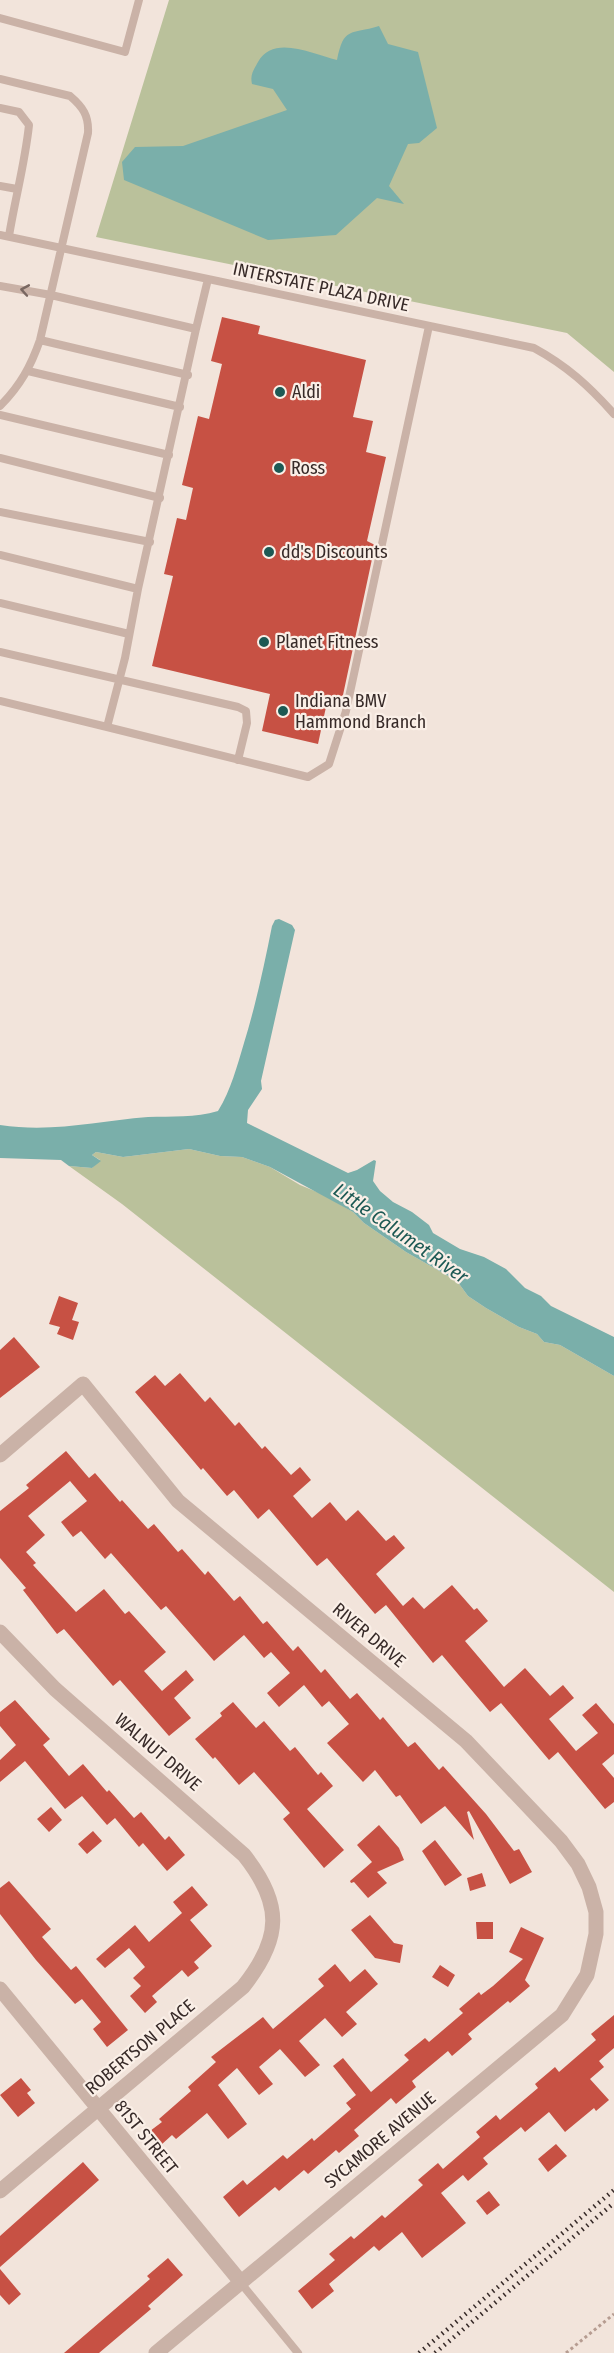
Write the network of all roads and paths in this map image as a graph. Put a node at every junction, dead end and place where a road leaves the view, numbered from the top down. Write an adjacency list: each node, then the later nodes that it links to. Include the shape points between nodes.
1 (139, 0): 2 (lane, via 125,52)
2 (0, 18)
3 (0, 79): 8 (lane, via 70,96 89,121)
4 (0, 108): 6 (lane, via 19,112 29,125 26,159)
5 (0, 186): 6 (lane)
6 (17, 189): 7 (lane)
7 (4, 236): 8 (lane, INTERSTATE PLAZA DRIVE)
8 (60, 248): 9 (lane, INTERSTATE PLAZA DRIVE); 11 (lane)
9 (208, 279): 12 (lane, INTERSTATE PLAZA DRIVE); 13 (lane)
10 (0, 286): 11 (lane, one-way to 10)
11 (51, 294): 13 (lane); 14 (lane)
12 (429, 326): 19 (lane, INTERSTATE PLAZA DRIVE, via 534,348 581,379); 34 (lane, via 346,711 329,764 308,777)
13 (196, 328): 16 (lane)
14 (40, 339): 15 (lane); 16 (lane)
15 (28, 371): 17 (lane); 18 (lane)
16 (188, 375): 18 (lane)
17 (0, 406)
18 (180, 407): 21 (lane)
19 (614, 414)
20 (0, 415): 21 (lane)
21 (169, 455): 23 (lane)
22 (0, 459): 23 (lane)
23 (160, 498): 25 (lane)
24 (0, 512): 25 (lane)
25 (150, 542): 27 (lane)
26 (0, 555): 27 (lane)
27 (138, 590): 29 (lane)
28 (0, 603): 29 (lane)
29 (129, 634): 31 (lane)
30 (0, 652): 31 (lane)
31 (120, 678): 33 (lane); 34 (lane, via 246,711)
32 (0, 701): 33 (lane)
33 (106, 727): 34 (lane)
34 (238, 760)
35 (0, 1455): 38 (street, RIVER DRIVE, via 83,1384 178,1501 466,1741 561,1841 589,1887 596,1912)
36 (0, 1632): 37 (street, WALNUT DRIVE, via 55,1689 244,1855 268,1891)
37 (273, 1912): 40 (street, ROBERTSON PLACE, via 270,1940 260,1966 243,1987)
38 (596, 1934): 42 (street, SYCAMORE AVENUE, via 587,1975 562,2015)
39 (0, 1989): 40 (street, 81ST STREET)
40 (98, 2108): 41 (street, ROBERTSON PLACE); 42 (street, 81ST STREET)
41 (0, 2191)
42 (240, 2281): 44 (street, SYCAMORE AVENUE); 45 (lane)
43 (614, 2314): 46 (path)
44 (156, 2353)
45 (298, 2353)
46 (566, 2353)

